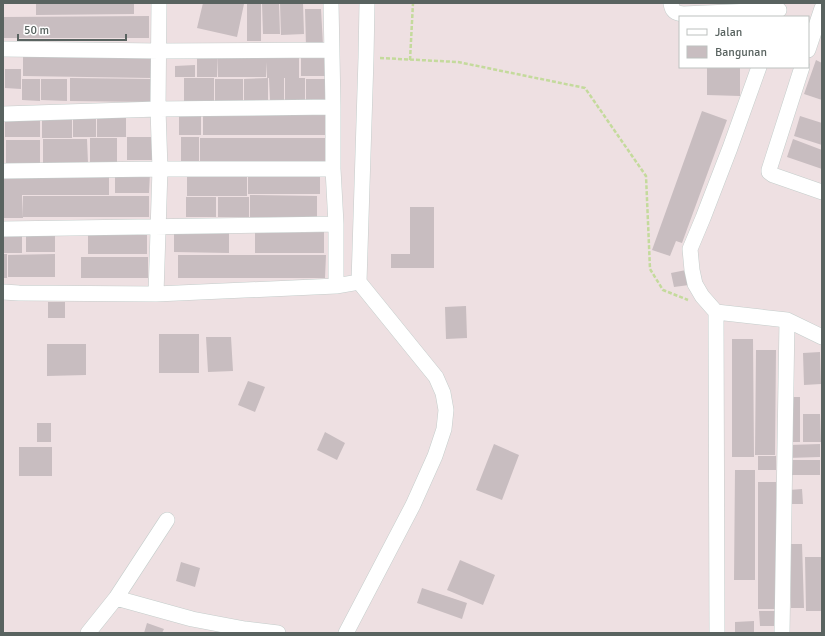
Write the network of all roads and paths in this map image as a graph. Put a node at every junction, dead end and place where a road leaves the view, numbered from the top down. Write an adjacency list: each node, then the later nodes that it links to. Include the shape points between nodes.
1 (159, 3): 11 (street)
2 (331, 3): 10 (street)
3 (367, 3): 12 (street)
4 (413, 3): 13 (path)
5 (671, 3): 7 (street, via 674,11 683,14)
6 (822, 8): 8 (street)
7 (779, 10)
8 (809, 47)
9 (3, 49): 11 (street)
10 (331, 50): 11 (street); 16 (street)
11 (159, 51): 17 (street)
12 (366, 58): 13 (path); 26 (street)
13 (410, 60): 30 (path, via 458,62 585,88 646,176 650,269 663,290)
14 (759, 68): 31 (street, via 690,249 695,284)
15 (802, 68): 22 (street, via 769,172 773,176)
16 (333, 107): 17 (street); 20 (street)
17 (158, 109): 18 (street); 19 (street)
18 (3, 114)
19 (160, 169): 20 (street); 21 (street); 24 (street)
20 (333, 169): 23 (street)
21 (3, 171)
22 (822, 192)
23 (336, 224): 24 (street); 27 (street)
24 (158, 226): 25 (street); 29 (street)
25 (3, 229)
26 (359, 282): 27 (street); 38 (street, via 436,377 443,393 446,410 444,429 435,456)
27 (336, 286): 29 (street)
28 (3, 292): 29 (street)
29 (156, 294)
30 (689, 301)
31 (716, 312): 32 (street); 39 (street)
32 (787, 320): 33 (street); 40 (street)
33 (822, 337)
34 (167, 520): 35 (street)
35 (116, 598): 36 (street); 37 (street, via 192,619)
36 (88, 633)
37 (278, 633)
38 (346, 633)
39 (717, 633)
40 (782, 633)

